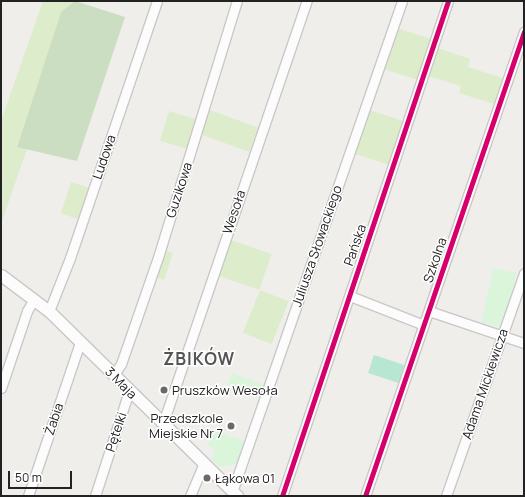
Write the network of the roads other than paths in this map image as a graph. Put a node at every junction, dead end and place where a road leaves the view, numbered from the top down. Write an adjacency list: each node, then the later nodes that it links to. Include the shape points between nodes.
1 (156, 1): 11 (street, Ludowa, via 70,258)
2 (237, 1): 17 (street, Guzikowa, via 139,313 121,364)
3 (307, 1): 20 (street, Wesoła)
4 (402, 1): 22 (street, Juliusza Słowackiego)
5 (448, 1): 9 (street, Pańska)
6 (524, 31): 12 (street, Szkolna)
7 (524, 273): 14 (street, Adama Mickiewicza)
8 (1, 275): 10 (street, 3 Maja)
9 (350, 296): 13 (street); 26 (street, Pańska)
10 (34, 299): 11 (street, 3 Maja); 18 (street, via 27,311)
11 (49, 311): 15 (street, 3 Maja)
12 (429, 311): 13 (street, Szkolna); 14 (street)
13 (424, 325): 27 (street, Szkolna)
14 (502, 336): 16 (street); 28 (street, Adama Mickiewicza)
15 (80, 342): 17 (street, 3 Maja); 23 (street, Żabia)
16 (524, 343)
17 (114, 375): 19 (street, 3 Maja)
18 (1, 388)
19 (129, 391): 20 (street, 3 Maja); 24 (street, Pętelki)
20 (163, 422): 21 (street, 3 Maja)
21 (204, 463): 22 (street, 3 Maja); 25 (street)
22 (234, 494)
23 (28, 496)
24 (95, 496)
25 (190, 496)
26 (282, 496)
27 (365, 496)
28 (446, 496)

